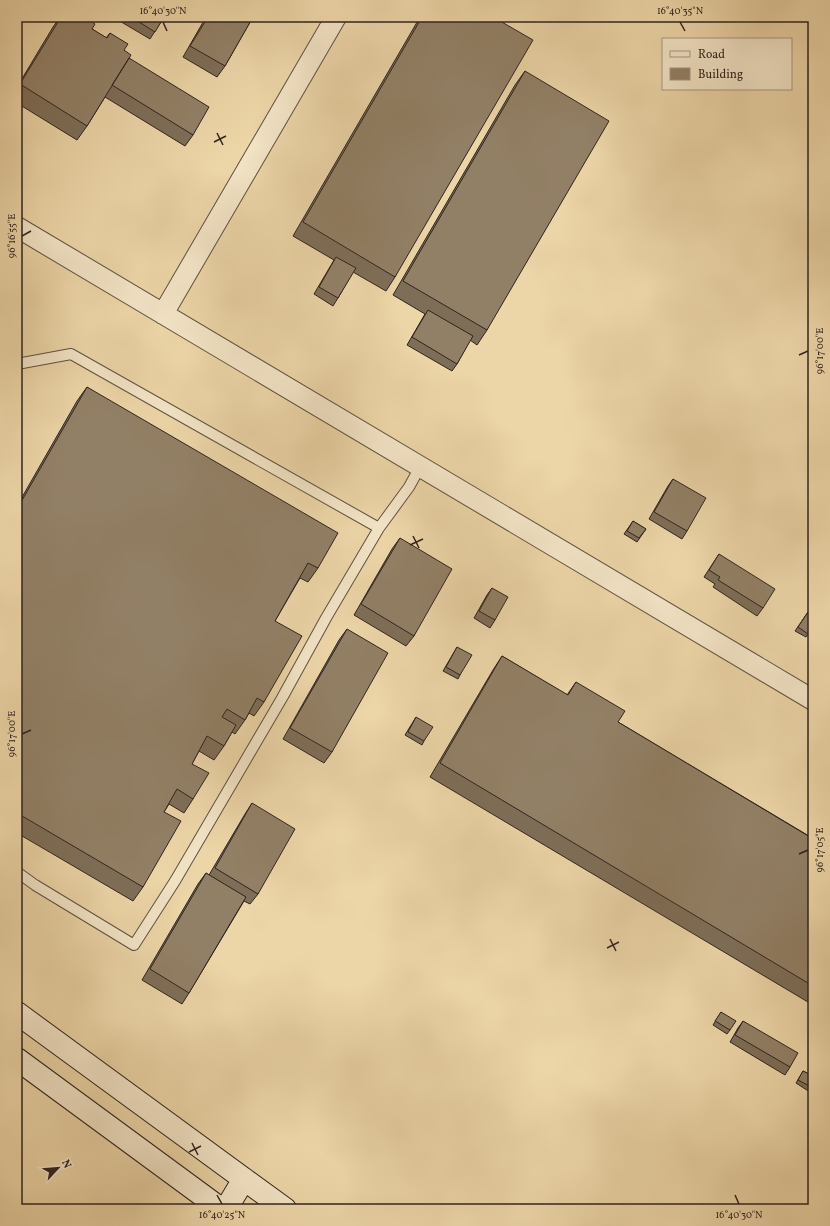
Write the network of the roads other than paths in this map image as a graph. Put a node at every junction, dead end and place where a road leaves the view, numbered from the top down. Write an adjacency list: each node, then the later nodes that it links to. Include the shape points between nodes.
1 (336, 17): 3 (street)
2 (17, 227): 3 (street)
3 (163, 314): 5 (street)
4 (17, 364): 6 (lane, via 71,354)
5 (420, 467): 6 (lane, via 409,487); 7 (street)
6 (379, 528): 8 (lane, via 186,861 134,945)
7 (813, 700)
8 (17, 872)
9 (17, 1013): 11 (main road)
10 (17, 1059): 12 (main road)
11 (244, 1179): 13 (main road); 14 (main road)
12 (221, 1209)
13 (226, 1209)
14 (285, 1209)

